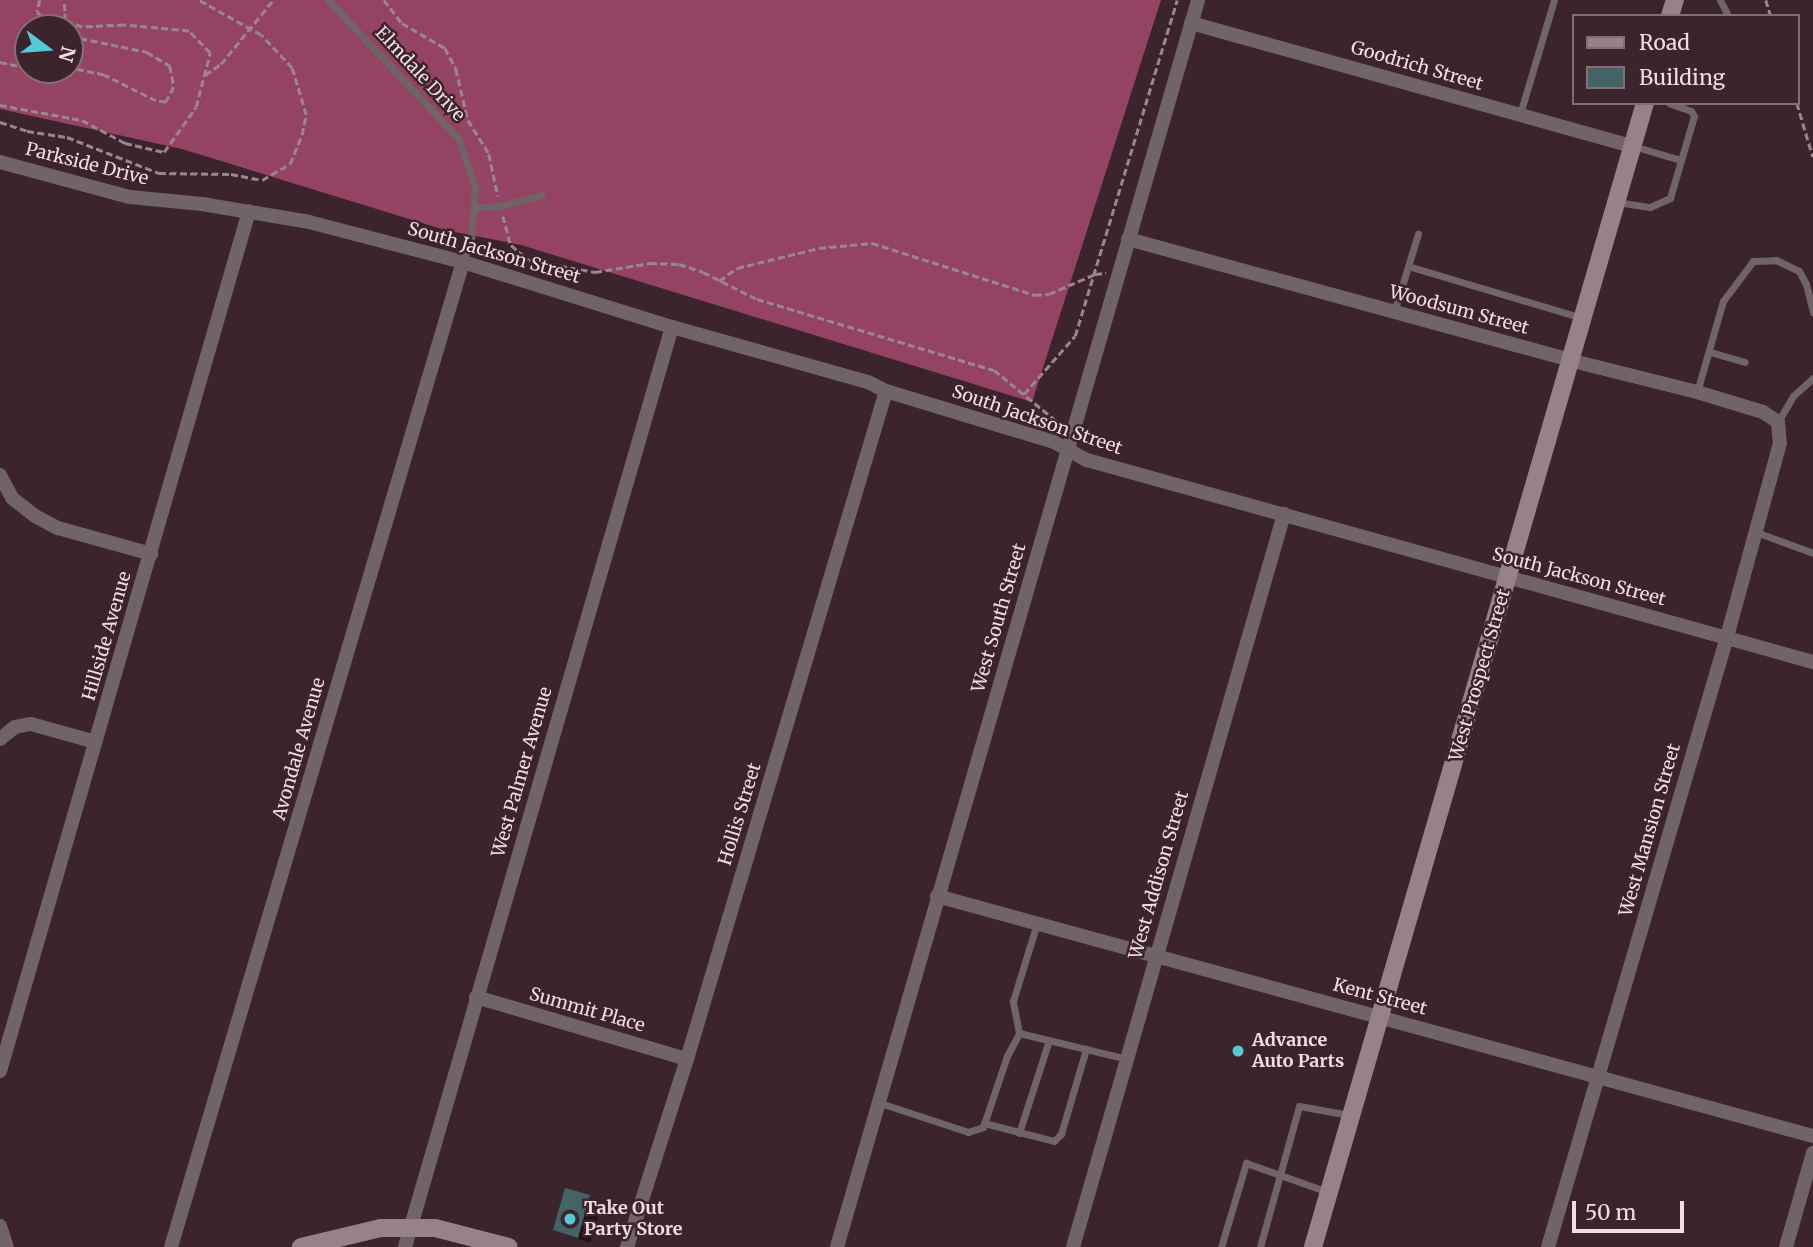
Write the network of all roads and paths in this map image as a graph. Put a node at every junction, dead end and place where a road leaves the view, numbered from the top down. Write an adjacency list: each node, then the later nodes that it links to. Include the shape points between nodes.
1 (64, 0): 13 (path, via 65,21 82,27 189,31 210,53)
2 (198, 0): 10 (path)
3 (273, 0): 10 (path)
4 (328, 0): 27 (lane, Elmdale Drive, via 458,138 472,171)
5 (384, 0): 26 (path, via 402,23 445,48 456,68 468,120 489,154)
6 (1177, 0): 34 (path)
7 (1198, 0): 9 (street, West South Street)
8 (1554, 0): 18 (lane)
9 (1191, 23): 18 (street, Goodrich Street); 30 (street, West South Street)
10 (251, 30): 13 (path); 19 (path, via 292,68 306,115 290,164 262,180 231,174 159,173 67,137)
11 (84, 39): 12 (path, via 147,52 170,65 174,87 166,102 156,101 104,75)
12 (84, 71)
13 (204, 76): 14 (path, via 195,107 164,152 125,143 82,120)
14 (0, 105)
15 (1644, 105): 20 (street, West Prospect Street)
16 (1675, 105): 22 (lane, via 1694,116)
17 (1798, 105): 21 (path)
18 (1520, 114): 20 (street, Goodrich Street)
19 (0, 121)
20 (1633, 146): 22 (lane); 25 (street, West Prospect Street)
21 (1813, 157)
22 (1681, 160): 25 (lane, via 1670,198 1650,207)
23 (0, 162): 28 (street, Parkside Drive, via 130,198)
24 (542, 195): 26 (lane)
25 (1616, 201): 38 (street, West Prospect Street)
26 (500, 206): 27 (lane); 35 (path, via 511,245 529,260 595,272 650,263 679,264)
27 (475, 208): 31 (lane, Elmdale Drive)
28 (249, 211): 31 (street, South Jackson Street); 54 (street, Hillside Avenue)
29 (1418, 234): 32 (lane)
30 (1128, 239): 33 (street, West South Street); 36 (street, Woodsum Street)
31 (463, 262): 39 (street, South Jackson Street); 84 (street, Avondale Avenue)
32 (1408, 266): 36 (lane); 38 (lane)
33 (1118, 272): 34 (path); 49 (street, West South Street)
34 (1095, 274): 35 (path, via 1049,294 1035,295 873,243 820,248 737,268); 46 (path, via 1075,337)
35 (719, 281): 46 (path, via 757,299 994,370)
36 (1394, 312): 41 (street, Woodsum Street)
37 (1813, 312): 40 (lane, via 1807,284 1798,271 1776,260 1753,261 1723,301)
38 (1582, 318): 41 (street, West Prospect Street)
39 (672, 327): 44 (street, South Jackson Street); 63 (street, West Palmer Avenue)
40 (1710, 352): 42 (lane); 45 (lane)
41 (1569, 360): 45 (street, Woodsum Street); 55 (street, West Prospect Street)
42 (1745, 362)
43 (1813, 378): 47 (lane, via 1793,396)
44 (886, 390): 49 (street, South Jackson Street); 68 (street, Hollis Street)
45 (1697, 392): 47 (street, Woodsum Street, via 1763,411)
46 (1024, 394): 48 (path)
47 (1778, 422): 52 (street, West Mansion Street, via 1780,443)
48 (1059, 423)
49 (1068, 450): 51 (street, South Jackson Street, via 1087,460); 60 (street, West South Street)
50 (0, 475): 54 (street, via 12,498 35,516 58,528)
51 (1284, 514): 55 (street, South Jackson Street); 62 (street, West Addison Street)
52 (1755, 532): 53 (lane); 56 (street, West Mansion Street)
53 (1813, 553)
54 (151, 554): 59 (street, Hillside Avenue)
55 (1508, 578): 56 (street, South Jackson Street); 64 (street, West Prospect Street)
56 (1727, 637): 57 (street, South Jackson Street); 71 (street, West Mansion Street)
57 (1813, 662)
58 (0, 739): 59 (street, via 15,727 31,724)
59 (96, 742): 70 (street, Hillside Avenue)
60 (937, 896): 61 (street, Kent Street); 72 (street, West South Street)
61 (1037, 923): 62 (street, Kent Street); 65 (lane, via 1013,1001)
62 (1156, 956): 64 (street, Kent Street); 69 (street, West Addison Street)
63 (476, 997): 68 (street, Summit Place); 81 (street, West Palmer Avenue)
64 (1381, 1017): 71 (street, Kent Street); 73 (street, West Prospect Street)
65 (1019, 1033): 66 (lane); 74 (lane)
66 (1049, 1040): 67 (lane); 75 (lane)
67 (1086, 1049): 69 (lane); 75 (lane, via 1061,1134 1054,1141)
68 (687, 1059): 87 (street, Hollis Street)
69 (1127, 1059): 89 (street, West Addison Street)
70 (0, 1071)
71 (1598, 1076): 76 (street, Kent Street); 93 (street, West Mansion Street)
72 (880, 1103): 74 (lane, via 968,1132); 88 (street, West South Street)
73 (1353, 1115): 78 (lane, via 1299,1106); 79 (street, West Prospect Street)
74 (984, 1123): 75 (lane)
75 (1019, 1133)
76 (1813, 1136)
77 (1813, 1153): 94 (street)
78 (1281, 1173): 79 (lane); 90 (lane, via 1246,1163); 91 (lane)
79 (1329, 1192): 92 (street, West Prospect Street)
80 (0, 1226): 83 (street)
81 (411, 1228): 82 (street, via 381,1227); 85 (street, West Palmer Avenue); 86 (street, via 435,1228)
82 (312, 1245)
83 (7, 1247)
84 (171, 1247)
85 (405, 1247)
86 (509, 1247)
87 (628, 1247)
88 (838, 1247)
89 (1073, 1247)
90 (1221, 1247)
91 (1260, 1247)
92 (1313, 1247)
93 (1548, 1247)
94 (1786, 1247)

